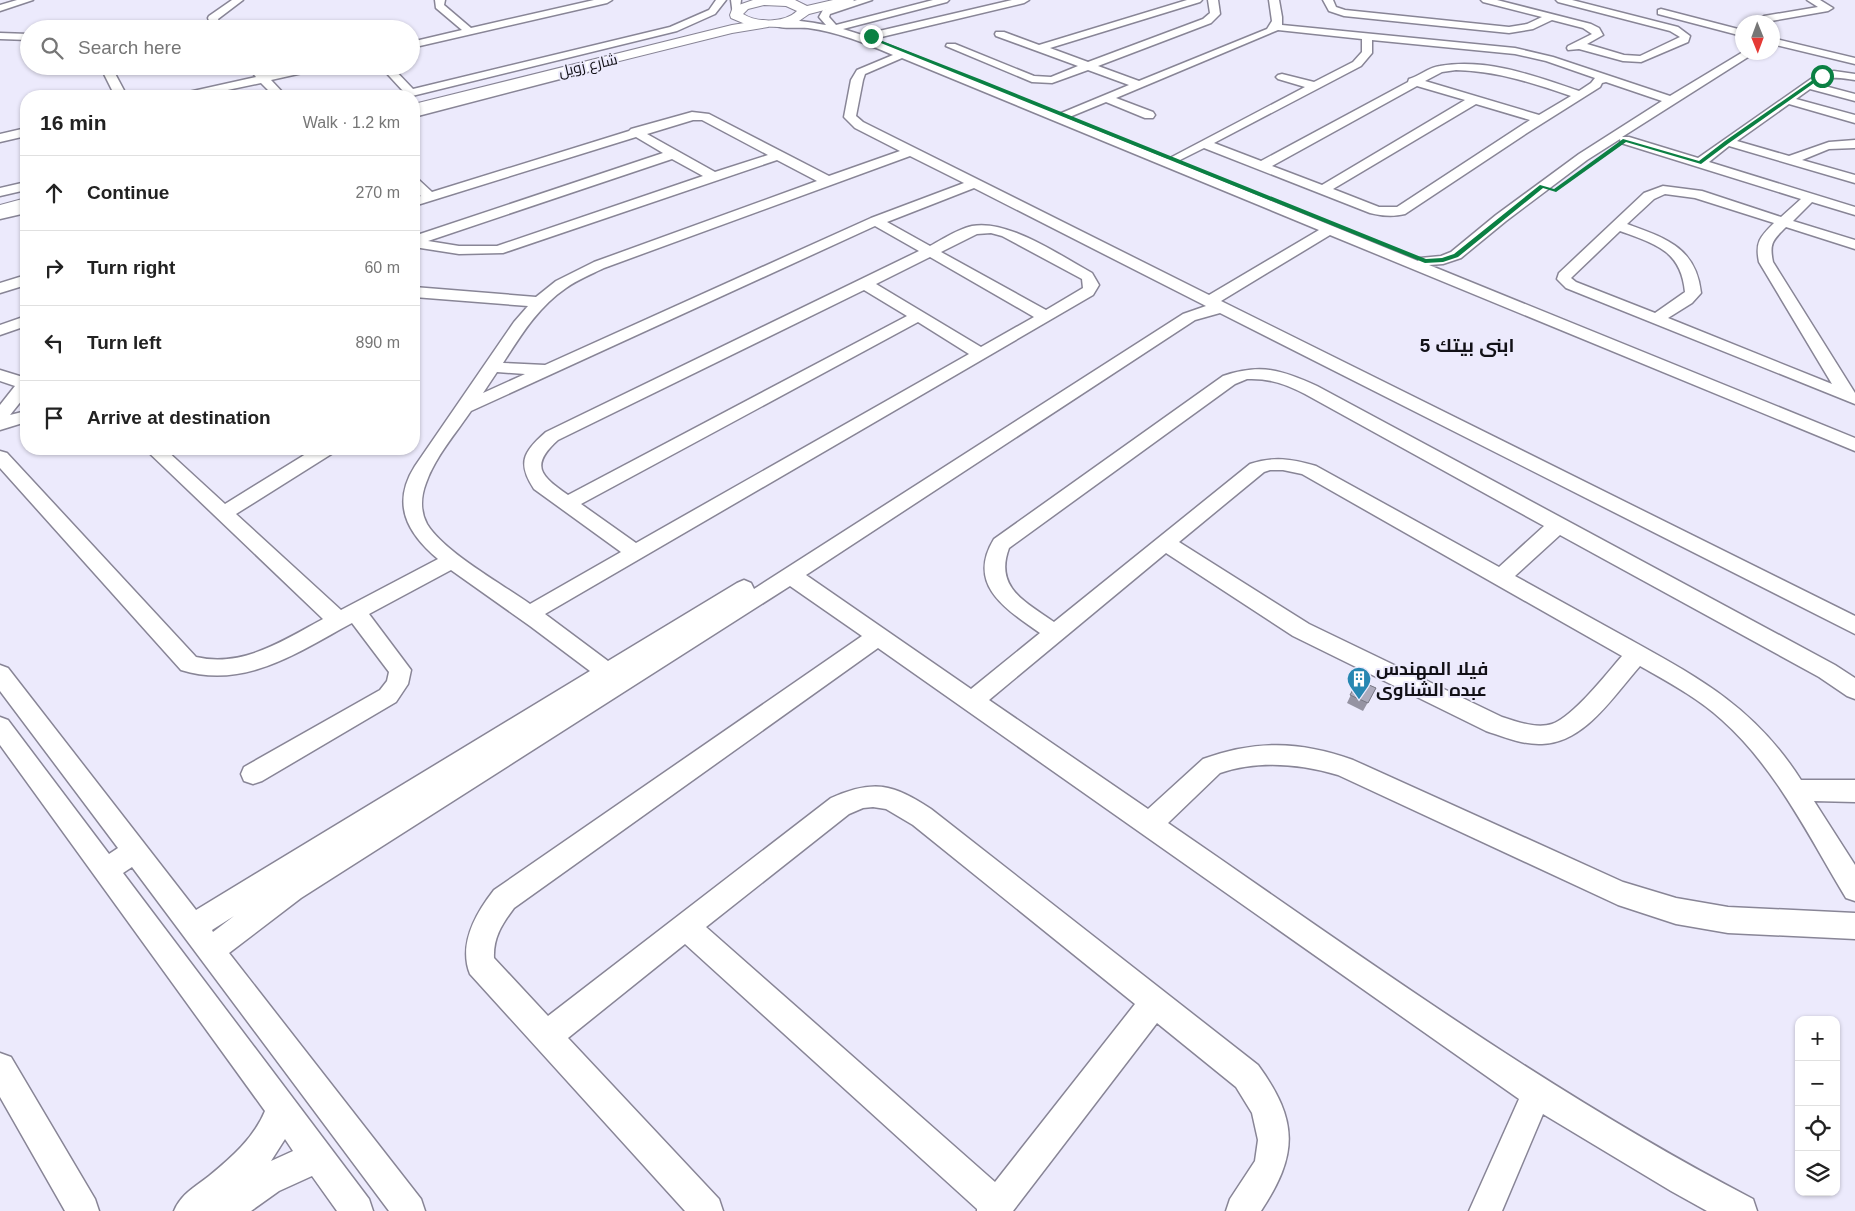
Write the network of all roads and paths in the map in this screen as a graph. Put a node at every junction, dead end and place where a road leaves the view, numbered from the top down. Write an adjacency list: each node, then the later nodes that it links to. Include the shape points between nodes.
1 (28, 0): 21 (street)
2 (238, 0): 28 (street)
3 (440, 0): 35 (street, via 439,6)
4 (607, 0): 35 (street)
5 (721, 0): 78 (street, via 712,12 673,29)
6 (777, 0): 23 (main road, شارع زويل); 24 (main road, شارع زويل)
7 (818, 0): 24 (main road)
8 (944, 0): 31 (street)
9 (1024, 0): 41 (street)
10 (1197, 0): 48 (street)
11 (1213, 0): 58 (street, via 1215,14 1207,21)
12 (1274, 0): 32 (street)
13 (1328, 0): 26 (street, via 1332,9 1344,14 1500,29 1524,29)
14 (1486, 0): 22 (street)
15 (1539, 0): 22 (street)
16 (1561, 0): 44 (street, via 1674,29 1685,36 1684,40 1641,59 1623,58)
17 (1837, 1): 19 (street)
18 (871, 2): 20 (street); 31 (street, via 826,12 824,17)
19 (1817, 2): 27 (street, via 1828,8)
20 (852, 4): 24 (main road)
21 (0, 8)
22 (1522, 8): 26 (street)
23 (736, 9): 29 (main road, via 743,20); 51 (main road, شارع زويل, via 705,26)
24 (800, 10): 29 (main road, شارع زويل, via 793,20); 31 (street, via 811,20)
25 (1653, 10): 33 (street)
26 (1551, 16): 44 (street, via 1595,30 1598,35)
27 (1780, 16)
28 (215, 20)
29 (769, 24): 31 (street); 53 (main road, شارع زويل, via 732,29)
30 (1735, 25): 33 (street, via 1725,23)
31 (835, 27): 41 (street)
32 (1276, 27): 38 (street); 70 (street)
33 (1718, 27): 34 (street)
34 (1735, 31)
35 (470, 32): 42 (street)
36 (1000, 34): 48 (street)
37 (0, 36): 39 (street)
38 (1367, 36): 52 (street, via 1498,49); 72 (street, via 1367,53 1362,60)
39 (20, 37)
40 (1780, 37): 49 (street)
41 (872, 40): 50 (street)
42 (420, 43)
43 (1780, 43): 47 (street)
44 (1578, 45): 52 (street)
45 (951, 46): 58 (street, via 1032,79 1052,80)
46 (1780, 46): 47 (street)
47 (1794, 46): 56 (street)
48 (1040, 48): 58 (street)
49 (1855, 55)
50 (908, 56): 81 (street, via 861,72); 90 (street); 96 (street)
51 (580, 57): 57 (main road, via 576,60 578,63); 59 (main road, شارع زويل)
52 (1549, 58): 69 (street)
53 (609, 60): 57 (main road, شارع زويل); 88 (street)
54 (1741, 60): 64 (street)
55 (1752, 60): 64 (street)
56 (1855, 62)
57 (593, 64): 59 (main road, شارع زويل)
58 (1088, 67): 70 (street)
59 (546, 70): 79 (main road, شارع زويل); 87 (main road, شارع زويل)
60 (110, 75): 74 (street)
61 (261, 75): 67 (street)
62 (278, 75): 67 (street)
63 (394, 75): 77 (street)
64 (1720, 76): 85 (street); 92 (street)
65 (1282, 77): 72 (street)
66 (1855, 77): 71 (street, via 1827,74)
67 (264, 78): 75 (street); 76 (street)
68 (1413, 81): 80 (street, via 1439,69 1470,67 1512,74); 84 (street); 108 (street)
69 (1601, 81): 80 (street); 85 (street, via 1617,82)
70 (1139, 83): 73 (street); 82 (street)
71 (1807, 85): 83 (street); 86 (street)
72 (1315, 86): 100 (street)
73 (1155, 87)
74 (118, 90)
75 (211, 90)
76 (275, 90)
77 (408, 90)
78 (420, 93)
79 (420, 94)
80 (1580, 95): 91 (street)
81 (859, 96): 102 (street, via 850,117 853,121); 132 (street, via 864,116 870,123)
82 (1105, 98): 89 (street); 90 (street)
83 (1855, 98)
84 (1474, 100): 91 (street); 116 (street)
85 (1671, 100): 92 (street)
86 (1786, 100): 93 (street); 99 (street)
87 (420, 106)
88 (420, 112)
89 (1149, 114)
90 (1064, 115): 96 (street)
91 (1539, 119): 116 (street, via 1400,212 1375,210)
92 (1649, 119): 98 (street); 115 (street, via 1583,157)
93 (1855, 119)
94 (635, 132): 103 (street); 104 (street, via 686,116 701,116); 119 (street)
95 (20, 133): 97 (street)
96 (1103, 135): 105 (street); 131 (street)
97 (0, 138)
98 (1625, 140): 107 (street); 115 (street)
99 (1727, 142): 106 (street); 107 (street)
100 (1205, 144): 105 (street); 108 (street)
101 (1855, 144): 106 (street, via 1825,145)
102 (908, 152): 111 (street); 112 (street)
103 (673, 154): 109 (street); 133 (street)
104 (779, 155): 109 (street); 111 (street)
105 (1174, 159): 138 (street)
106 (1791, 160): 110 (street)
107 (1700, 163): 120 (street)
108 (1262, 166): 116 (street)
109 (713, 177): 134 (street, via 498,250 460,250)
110 (1855, 179)
111 (828, 181): 145 (street, via 599,265 561,284)
112 (974, 184): 128 (street); 132 (street)
113 (20, 187): 117 (street)
114 (420, 188): 119 (street)
115 (1548, 188): 137 (street)
116 (1322, 190)
117 (0, 192)
118 (20, 193): 121 (main road)
119 (430, 197): 122 (street)
120 (1810, 197): 126 (street); 129 (street)
121 (0, 198)
122 (420, 200)
123 (20, 205): 124 (main road)
124 (0, 210)
125 (20, 210): 127 (street)
126 (1855, 211)
127 (0, 215)
128 (876, 221): 136 (street); 155 (street)
129 (1783, 221): 130 (street, via 1697,194 1663,190 1649,196); 135 (street); 159 (street, via 1766,239 1764,256 1779,285)
130 (1618, 226): 149 (street, via 1675,251 1691,276 1693,293); 149 (street, via 1565,274 1564,279 1571,285)
131 (1329, 230): 144 (street); 165 (street)
132 (1080, 232): 144 (street); 144 (street)
133 (420, 240)
134 (420, 243)
135 (1855, 245)
136 (929, 251): 141 (street); 148 (street); 148 (street, via 966,232 991,229 1007,233 1087,276 1092,287 1089,292)
137 (1461, 258): 138 (street); 139 (street, via 1462,268)
138 (1425, 261): 139 (street)
139 (1469, 278): 164 (street)
140 (20, 282): 142 (street)
141 (864, 282): 147 (street); 169 (street, via 552,436 541,445 531,466 541,485)
142 (0, 288)
143 (420, 292): 145 (street)
144 (1211, 299): 146 (street, via 1205,311); 146 (street, via 1189,303); 153 (street)
145 (539, 302): 154 (street)
146 (1184, 315): 171 (street)
147 (918, 316): 152 (street); 169 (street)
148 (1046, 317): 152 (street)
149 (1656, 319): 159 (street)
150 (20, 323): 151 (street)
151 (0, 330)
152 (981, 354): 174 (street)
153 (1349, 366): 179 (street); 182 (street)
154 (493, 367): 155 (street); 160 (street)
155 (548, 370): 160 (street)
156 (0, 375): 157 (street)
157 (20, 382)
158 (20, 392): 161 (street)
159 (1852, 397)
160 (466, 407): 175 (street, via 422,470 412,499 418,526)
161 (0, 418)
162 (20, 418): 163 (street)
163 (0, 425)
164 (1855, 435)
165 (1855, 445)
166 (160, 455): 170 (street)
167 (315, 455): 170 (street)
168 (0, 457): 180 (street, via 189,664 218,668 252,664)
169 (567, 503): 174 (street)
170 (223, 514): 180 (street)
171 (864, 520): 176 (street); 181 (street)
172 (1558, 525): 177 (street); 183 (street, via 1283,377 1253,373 1239,375 1001,544 992,568 1002,593); 188 (street, via 1827,671)
173 (1165, 543): 177 (street, via 1257,468 1268,464 1292,465 1309,470); 183 (street); 185 (street, via 1308,634 1516,732 1538,735 1557,732 1571,725)
174 (635, 552): 178 (street)
175 (453, 560): 178 (street); 180 (street)
176 (790, 575): 181 (street); 184 (street)
177 (1500, 578): 185 (street)
178 (529, 614): 186 (street)
179 (1855, 615)
180 (347, 617): 191 (street, via 400,670 394,690)
181 (700, 624): 186 (street); 198 (street)
182 (1855, 626)
183 (1055, 633): 189 (street)
184 (879, 636): 189 (street); 204 (street, via 536,876 494,911 478,950 480,964)
185 (1637, 654): 192 (street, via 1687,682 1730,713 1763,746)
186 (608, 673): 198 (street)
187 (0, 674): 195 (street)
188 (1855, 690)
189 (972, 701): 194 (street)
190 (0, 727): 196 (street)
191 (253, 774)
192 (1794, 790): 193 (street); 197 (street)
193 (1855, 791)
194 (1150, 824): 201 (street, via 1212,766 1251,756 1297,756 1344,767 1618,893 1667,908 1728,920); 206 (street)
195 (136, 851): 196 (street); 199 (street)
196 (105, 870): 207 (street)
197 (1855, 889)
198 (268, 892): 199 (street); 202 (street)
199 (194, 926): 202 (street)
200 (685, 926): 203 (street, via 840,806 856,798 874,795 892,798 922,817); 204 (street); 211 (street)
201 (1855, 926)
202 (211, 950): 210 (street)
203 (1154, 1003): 211 (street); 215 (street, via 1247,1076 1266,1103 1274,1142 1270,1164)
204 (546, 1036): 214 (street)
205 (0, 1068): 212 (street)
206 (1537, 1093): 216 (street); 217 (street, via 1682,1180)
207 (282, 1110): 208 (street); 209 (street, via 264,1146)
208 (317, 1158): 209 (street, via 274,1174); 213 (street)
209 (210, 1207)
210 (401, 1208)
211 (995, 1208)
212 (83, 1211)
213 (357, 1211)
214 (707, 1211)
215 (1242, 1211)
216 (1485, 1211)
217 (1741, 1211)

